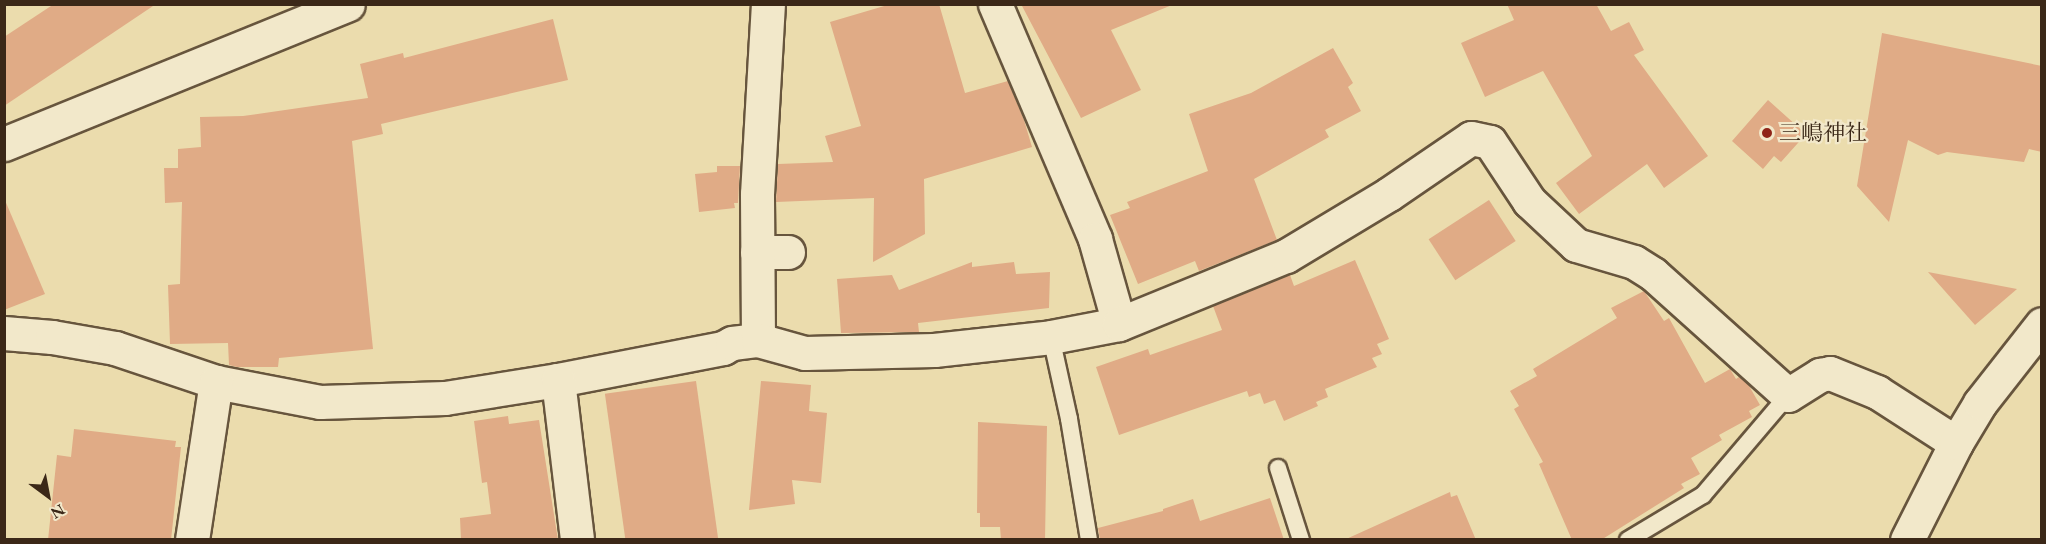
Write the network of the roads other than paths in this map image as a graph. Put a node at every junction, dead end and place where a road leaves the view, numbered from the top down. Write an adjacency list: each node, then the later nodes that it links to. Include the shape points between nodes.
1 (348, 4): 4 (street)
2 (768, 4): 9 (street, via 772,252)
3 (995, 4): 5 (street, via 1095,239)
4 (4, 144)
5 (1119, 324): 8 (street); 12 (street, via 1286,256 1472,138 1490,142 1529,201 1576,245 1634,262 1653,274)
6 (2042, 324): 13 (street, via 1980,403)
7 (4, 333): 11 (street, via 116,348)
8 (1051, 338): 9 (street, via 934,350 833,354 806,353); 17 (lane)
9 (758, 340): 10 (street)
10 (558, 380): 11 (street, via 445,398 320,402); 16 (street)
11 (216, 382): 15 (street)
12 (1788, 395): 13 (street, via 1830,373 1877,392); 19 (lane, via 1703,495)
13 (1956, 443): 20 (street)
14 (1278, 468): 18 (lane)
15 (192, 540)
16 (577, 540)
17 (1089, 540)
18 (1302, 540)
19 (1628, 540)
20 (1907, 540)

